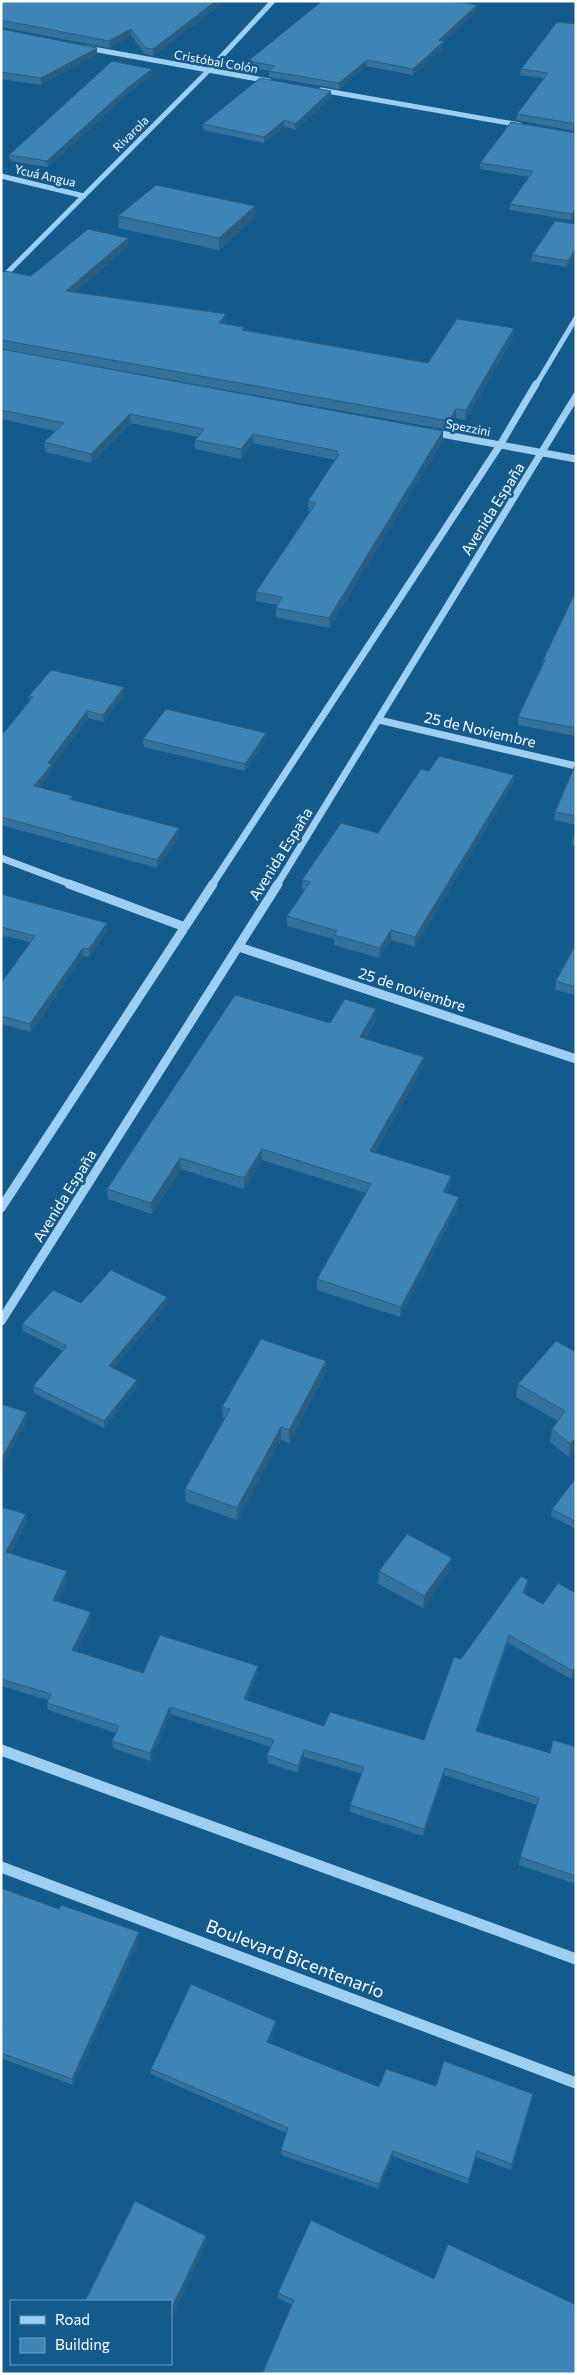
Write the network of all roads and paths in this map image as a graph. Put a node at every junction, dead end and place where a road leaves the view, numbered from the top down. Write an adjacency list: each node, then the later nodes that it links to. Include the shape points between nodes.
1 (273, 1): 3 (street, Rivarola)
2 (76, 45): 3 (street, Cristóbal Colón)
3 (208, 71): 4 (street, Cristóbal Colón); 8 (street, Rivarola)
4 (275, 82)
5 (314, 89): 6 (street)
6 (527, 126)
7 (1, 176): 8 (street, Ycuá Angua)
8 (84, 196): 9 (street, Rivarola)
9 (1, 279)
10 (576, 318): 13 (street, Avenida España)
11 (576, 396): 14 (street, Avenida España)
12 (422, 431): 13 (street, Spezzini)
13 (500, 445): 14 (street, Spezzini); 19 (street, Avenida España)
14 (543, 453): 15 (street, Spezzini); 16 (street, Avenida España)
15 (576, 459)
16 (379, 720): 17 (street, 25 de Noviembre); 20 (street, Avenida España)
17 (576, 766)
18 (1, 858): 19 (street)
19 (185, 927): 22 (street, Avenida España)
20 (240, 947): 21 (street, 25 de noviembre); 23 (street, Avenida España)
21 (576, 1059)
22 (1, 1208)
23 (1, 1321)
24 (1, 1750): 26 (street)
25 (1, 1867): 27 (street, Boulevard Bicentenario)
26 (576, 1959)
27 (576, 2083)

